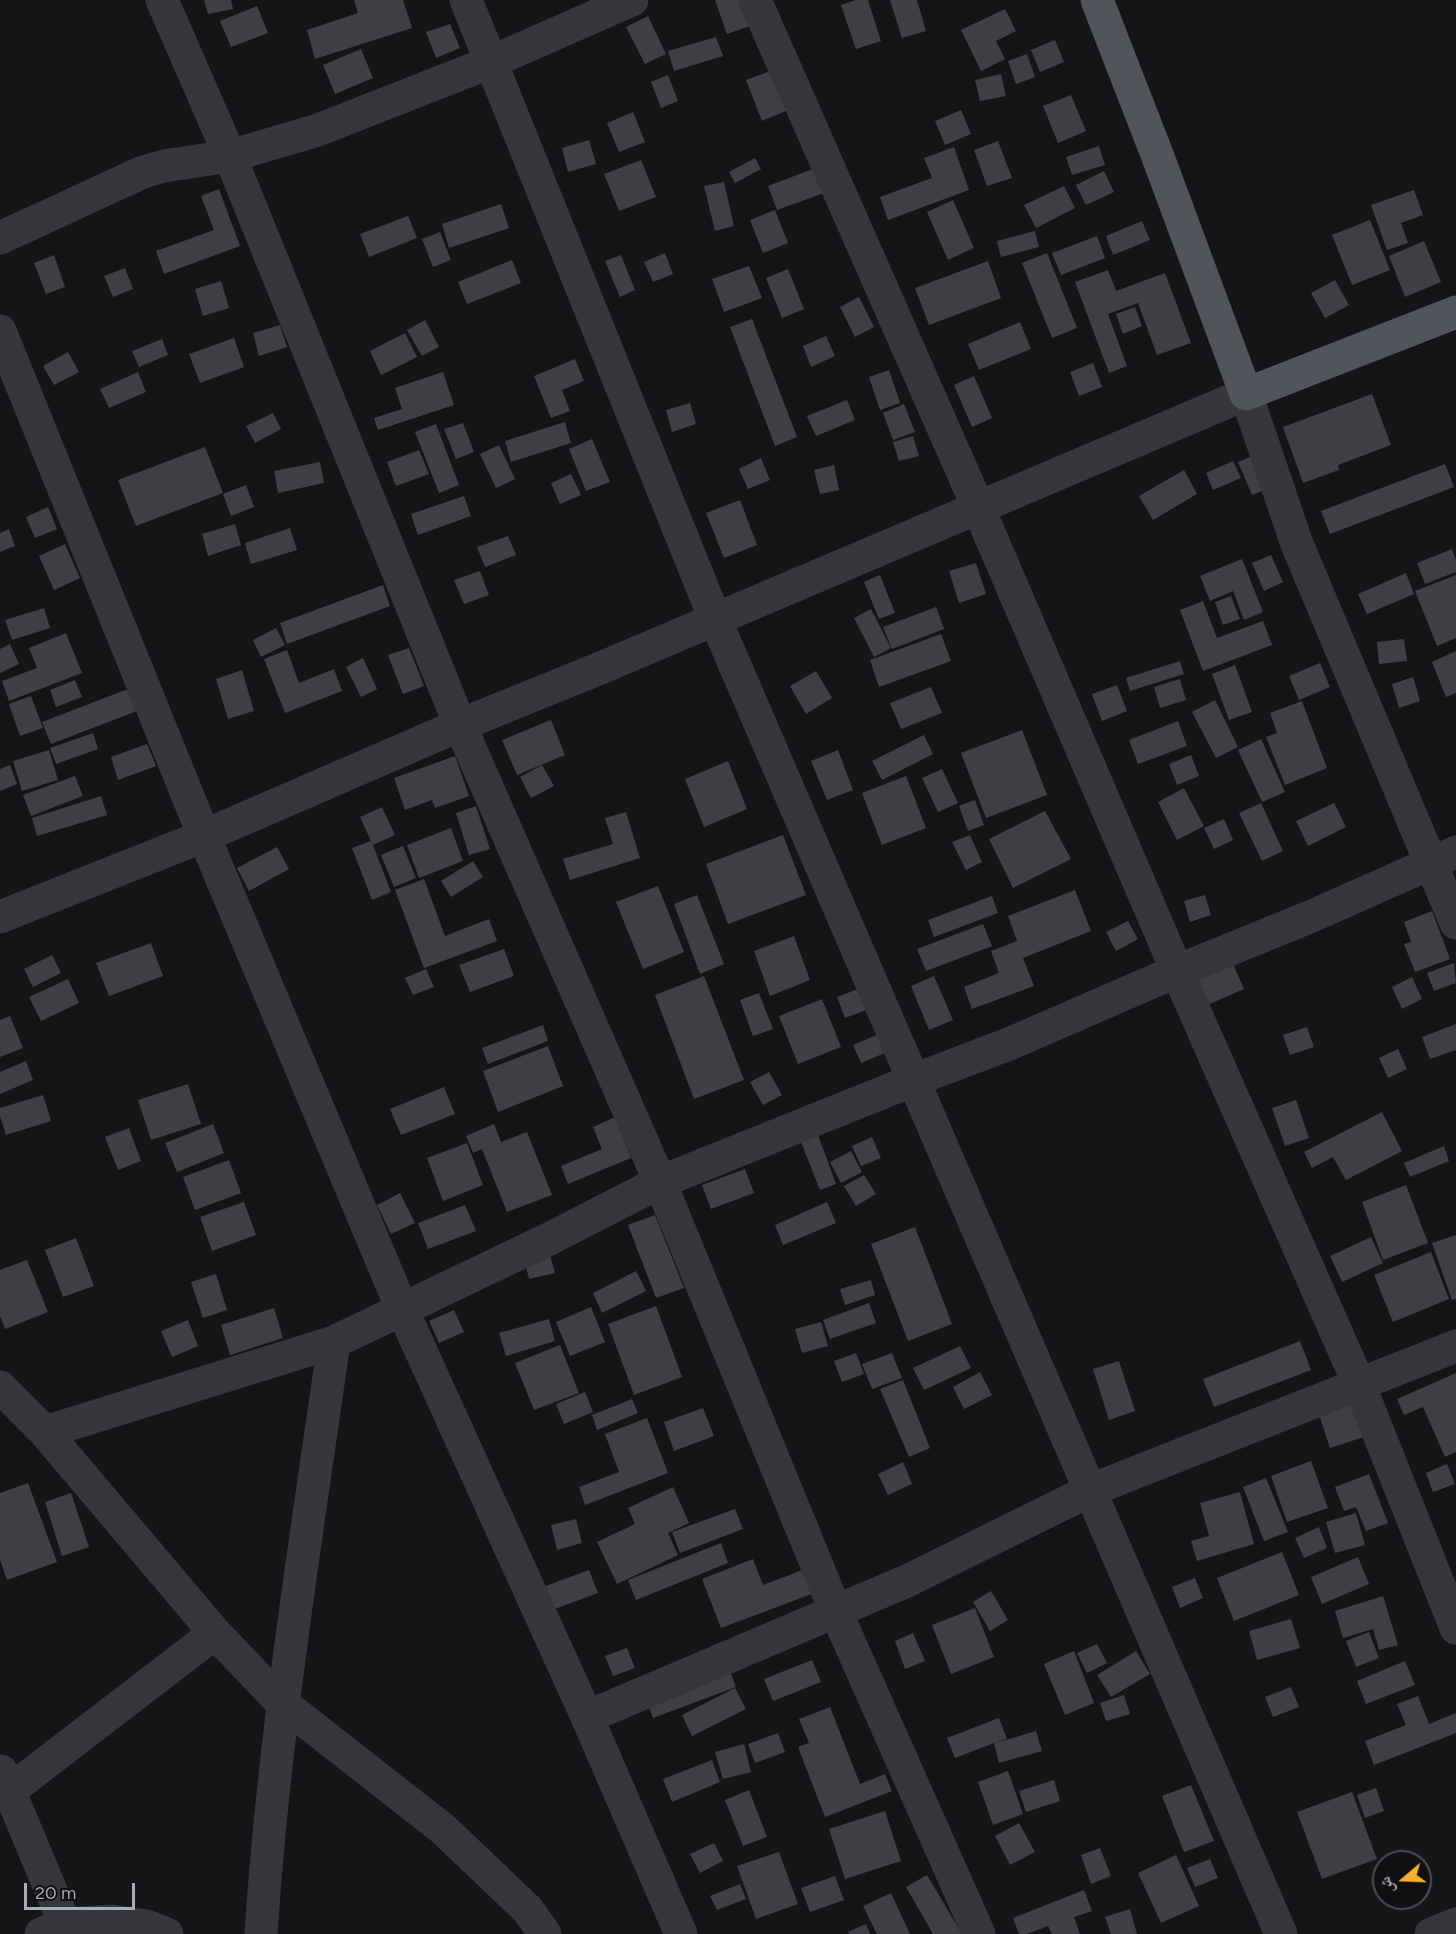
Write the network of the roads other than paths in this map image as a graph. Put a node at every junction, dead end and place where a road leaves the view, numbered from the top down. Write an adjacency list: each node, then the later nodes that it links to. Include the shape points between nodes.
1 (162, 0): 7 (street)
2 (465, 0): 6 (street)
3 (632, 0): 6 (street)
4 (755, 0): 12 (street)
5 (1098, 0): 11 (main road)
6 (491, 62): 7 (street, via 318,130); 13 (street)
7 (230, 156): 8 (street, via 143,172); 14 (street)
8 (0, 238)
9 (1456, 312): 11 (main road)
10 (0, 331): 15 (street)
11 (1246, 394): 12 (street); 16 (street, via 1294,535)
12 (978, 507): 13 (street); 19 (street)
13 (715, 619): 14 (street); 20 (street)
14 (460, 725): 15 (street); 21 (street)
15 (204, 836): 17 (street); 22 (street)
16 (1443, 858): 18 (street); 19 (street)
17 (0, 917)
18 (1456, 923)
19 (1177, 971): 20 (street, via 1009,1044); 25 (street)
20 (914, 1080): 21 (street); 28 (street)
21 (660, 1182): 22 (street); 29 (street)
22 (402, 1309): 23 (street); 33 (street)
23 (334, 1342): 27 (street); 32 (street)
24 (1456, 1346): 25 (street)
25 (1359, 1384): 28 (street); 30 (street)
26 (0, 1387): 27 (street)
27 (45, 1432): 31 (street)
28 (1091, 1490): 29 (street, via 908,1581); 42 (street)
29 (836, 1612): 33 (street); 41 (street)
30 (1456, 1628)
31 (215, 1633): 32 (street); 34 (street)
32 (282, 1702): 38 (street); 39 (street, via 443,1829 528,1910)
33 (587, 1717): 40 (street)
34 (4, 1781): 36 (street)
35 (1456, 1924): 43 (street)
36 (53, 1929): 37 (street, via 112,1921 147,1926)
37 (167, 1934)
38 (261, 1934)
39 (545, 1934)
40 (681, 1934)
41 (979, 1934)
42 (1281, 1934)
43 (1431, 1934)

